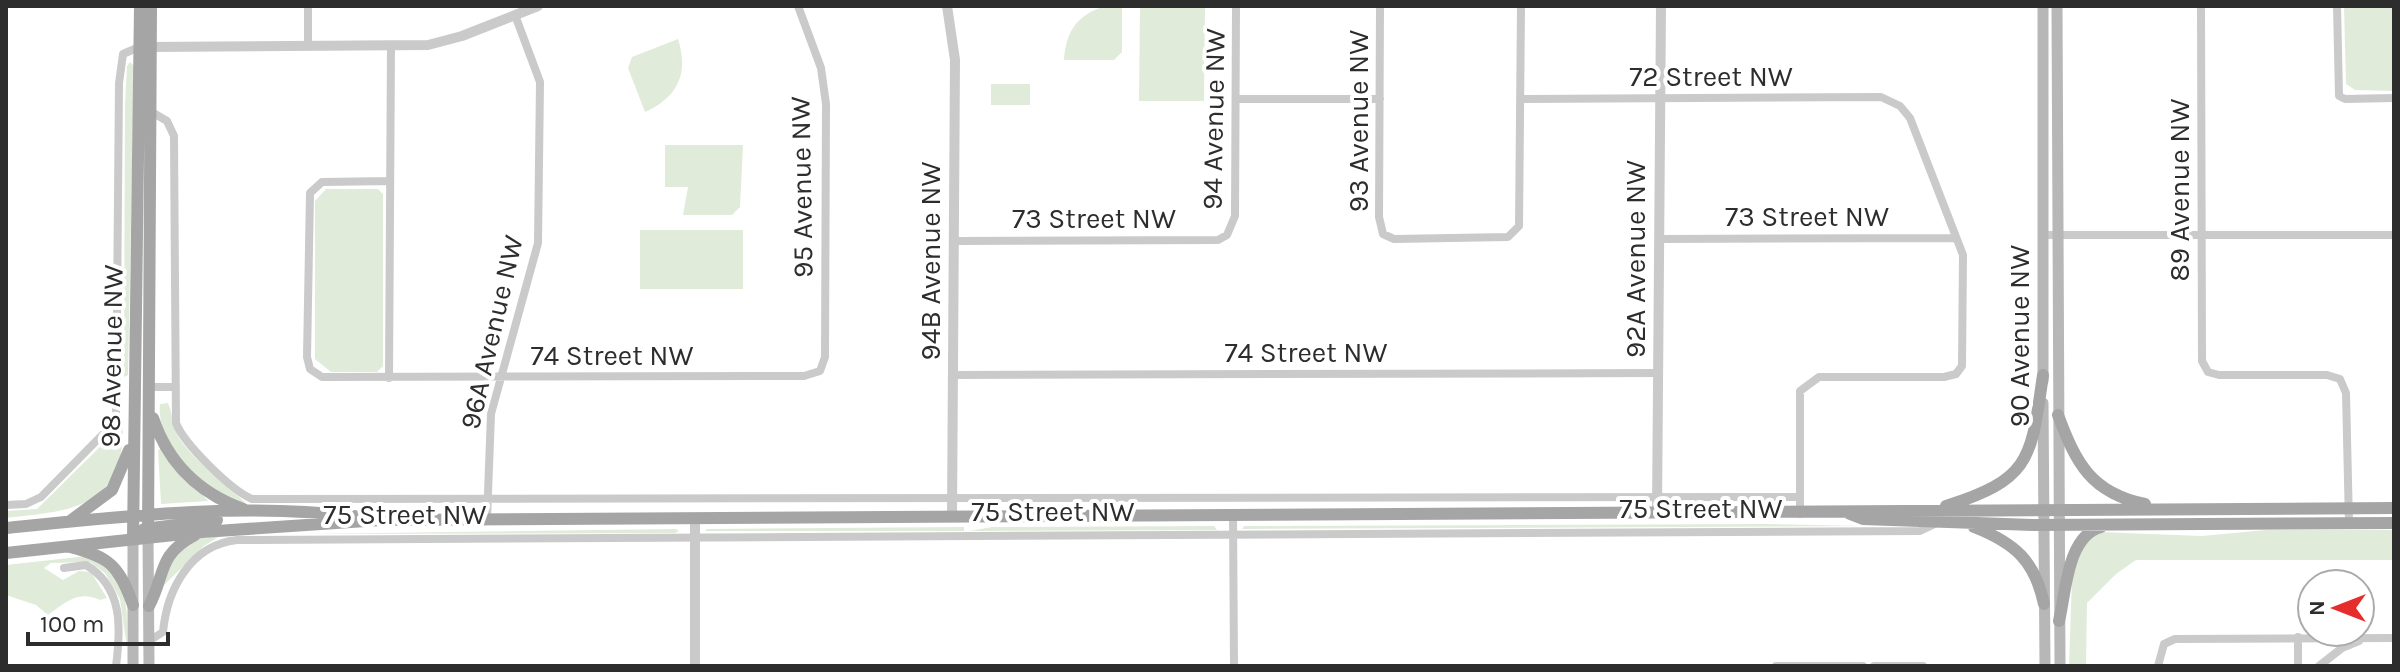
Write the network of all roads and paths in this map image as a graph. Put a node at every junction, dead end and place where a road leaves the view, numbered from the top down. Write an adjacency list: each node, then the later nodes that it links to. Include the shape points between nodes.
1 (140, 6): 18 (main road, 98 Avenue NW)
2 (151, 6): 18 (main road, 98 Avenue NW)
3 (308, 6): 17 (street)
4 (538, 6): 15 (street)
5 (798, 6): 34 (street, 95 Avenue NW, via 821,68 826,104 826,326)
6 (947, 6): 33 (street, 94B Avenue NW, via 955,60)
7 (1236, 6): 21 (street, 94 Avenue NW)
8 (1380, 6): 22 (street, 93 Avenue NW)
9 (1521, 6): 23 (street)
10 (1661, 6): 19 (street, 92A Avenue NW)
11 (2043, 6): 27 (main road, 90 Avenue NW)
12 (2057, 6): 28 (main road, 90 Avenue NW)
13 (2201, 6): 29 (street, 89 Avenue NW)
14 (2337, 6): 20 (street, via 2340,98)
15 (515, 15): 16 (street, via 428,45); 39 (street, 96A Avenue NW, via 540,82 538,234)
16 (391, 45): 17 (street); 25 (street)
17 (308, 46): 18 (street)
18 (144, 47): 24 (main road, 98 Avenue NW); 42 (street, 98 Avenue NW, via 123,54 119,83); 43 (main road, 98 Avenue NW)
19 (1660, 98): 23 (street, 72 Street NW); 31 (street, 72 Street NW, via 1881,97 1910,118); 32 (street, 92A Avenue NW)
20 (2394, 98)
21 (1236, 99): 22 (street); 26 (street, 94 Avenue NW)
22 (1380, 99): 23 (street, 93 Avenue NW, via 1379,217 1383,234 1394,239 1508,237 1519,226)
23 (1520, 99)
24 (150, 111): 40 (main road, 98 Avenue NW); 41 (street, via 167,121 174,136)
25 (390, 181): 38 (street); 38 (street, 74 Street NW, via 322,182 310,193 307,357 310,369 328,378)
26 (1231, 232): 33 (street, 73 Street NW, via 1218,240)
27 (2043, 235): 28 (street); 37 (main road, 90 Avenue NW)
28 (2057, 235): 29 (street); 45 (main road, 90 Avenue NW)
29 (2201, 235): 30 (street); 56 (street, 89 Avenue NW, via 2202,361 2208,372 2219,375 2340,379 2346,393)
30 (2394, 235)
31 (1956, 238): 32 (street, 73 Street NW); 48 (street, via 1963,255 1963,357 1956,374 1819,377 1809,383 1800,391)
32 (1659, 239): 35 (street, 92A Avenue NW)
33 (955, 241): 36 (street, 94B Avenue NW)
34 (820, 371): 39 (street, 74 Street NW, via 804,376)
35 (1658, 373): 36 (street, 74 Street NW); 47 (street, 92A Avenue NW)
36 (954, 375): 49 (street, 94B Avenue NW)
37 (2043, 375): 53 (main road, 90 Avenue NW); 63 (main road, via 2034,436 2021,465 1998,488)
38 (389, 378): 39 (street, 74 Street NW)
39 (499, 378): 50 (street, 96A Avenue NW, via 488,432)
40 (150, 387): 41 (street); 44 (main road, 98 Avenue NW)
41 (173, 387): 50 (street, 75 Street NW, via 174,415 182,435 252,499)
42 (117, 388): 43 (street); 51 (street, 98 Avenue NW, via 111,430 41,497)
43 (133, 388): 46 (main road, 98 Avenue NW)
44 (150, 408): 57 (main road, via 175,463 215,499); 75 (main road, 98 Avenue NW)
45 (2058, 415): 54 (main road, 90 Avenue NW); 55 (main road, via 2071,453 2102,487 2128,500)
46 (133, 436): 61 (main road, 98 Avenue NW); 68 (main road, via 112,490)
47 (1657, 495): 48 (street, 75 Street NW); 49 (street, 75 Street NW); 59 (street, 92A Avenue NW)
48 (1800, 497): 60 (street)
49 (952, 498): 50 (street, 75 Street NW); 64 (street, 94B Avenue NW)
50 (487, 500): 67 (street, 96A Avenue NW)
51 (6, 505)
52 (2394, 508): 56 (main road, 75 Street NW)
53 (2042, 509): 54 (main road, 75 Street NW); 63 (main road, 75 Street NW); 72 (main road, 90 Avenue NW)
54 (2058, 509): 55 (main road, 75 Street NW); 73 (main road, 90 Avenue NW)
55 (2171, 509): 56 (main road, 75 Street NW)
56 (2349, 509): 71 (street)
57 (250, 512): 58 (main road, 75 Street NW); 75 (main road, 75 Street NW)
58 (265, 512): 66 (main road, 75 Street NW); 75 (main road)
59 (1657, 513): 60 (main road, 75 Street NW); 62 (main road, 75 Street NW)
60 (1800, 514): 63 (main road, 75 Street NW, via 1864,509)
61 (133, 516): 68 (main road, 75 Street NW); 75 (main road, 75 Street NW); 80 (main road, 98 Avenue NW)
62 (1233, 516): 64 (main road, 75 Street NW); 78 (street)
63 (1937, 516): 69 (main road, 75 Street NW); 78 (street, 75 Street NW, via 1920,531)
64 (952, 517): 65 (main road, 75 Street NW)
65 (695, 518): 67 (main road, 75 Street NW); 79 (street)
66 (381, 520): 67 (main road, 75 Street NW); 77 (main road, 75 Street NW)
67 (487, 520)
68 (70, 521): 76 (main road, 75 Street NW)
69 (1963, 523): 72 (main road, 75 Street NW); 85 (main road, via 2019,552 2039,579)
70 (2394, 523): 71 (main road, 75 Street NW)
71 (2349, 524): 74 (main road, 75 Street NW)
72 (2043, 525): 73 (main road, 75 Street NW); 85 (main road, 90 Avenue NW)
73 (2058, 525): 74 (main road, 75 Street NW); 88 (main road, 90 Avenue NW)
74 (2110, 525): 88 (main road, via 2089,531 2080,542)
75 (148, 526): 77 (main road, 75 Street NW); 80 (main road, 75 Street NW); 87 (main road, 98 Avenue NW)
76 (6, 528)
77 (202, 532): 87 (main road, via 171,552)
78 (1233, 534): 79 (street, 75 Street NW); 96 (street)
79 (695, 537): 84 (street, 75 Street NW, via 237,540 214,546); 95 (street)
80 (133, 538): 81 (main road, 75 Street NW); 86 (main road, 98 Avenue NW)
81 (63, 545): 82 (main road, 75 Street NW); 86 (main road, via 108,560)
82 (6, 553)
83 (64, 568): 92 (street, via 86,565 113,596 120,626)
84 (179, 578): 90 (street, 98 Avenue NW, via 166,602 163,632)
85 (2044, 604): 101 (main road, 90 Avenue NW)
86 (133, 605): 93 (main road, 98 Avenue NW)
87 (149, 606): 90 (main road, 98 Avenue NW)
88 (2059, 621): 102 (main road, 90 Avenue NW)
89 (2296, 637): 103 (street, via 2175,639 2164,644)
90 (149, 641): 94 (main road, 98 Avenue NW)
91 (2343, 648): 104 (street)
92 (116, 666)
93 (133, 666)
94 (149, 666)
95 (695, 666)
96 (1234, 666)
97 (1776, 666): 98 (street)
98 (1863, 666)
99 (1874, 666): 100 (street)
100 (1923, 666)
101 (2045, 666)
102 (2060, 666)
103 (2158, 666)
104 (2319, 666)

